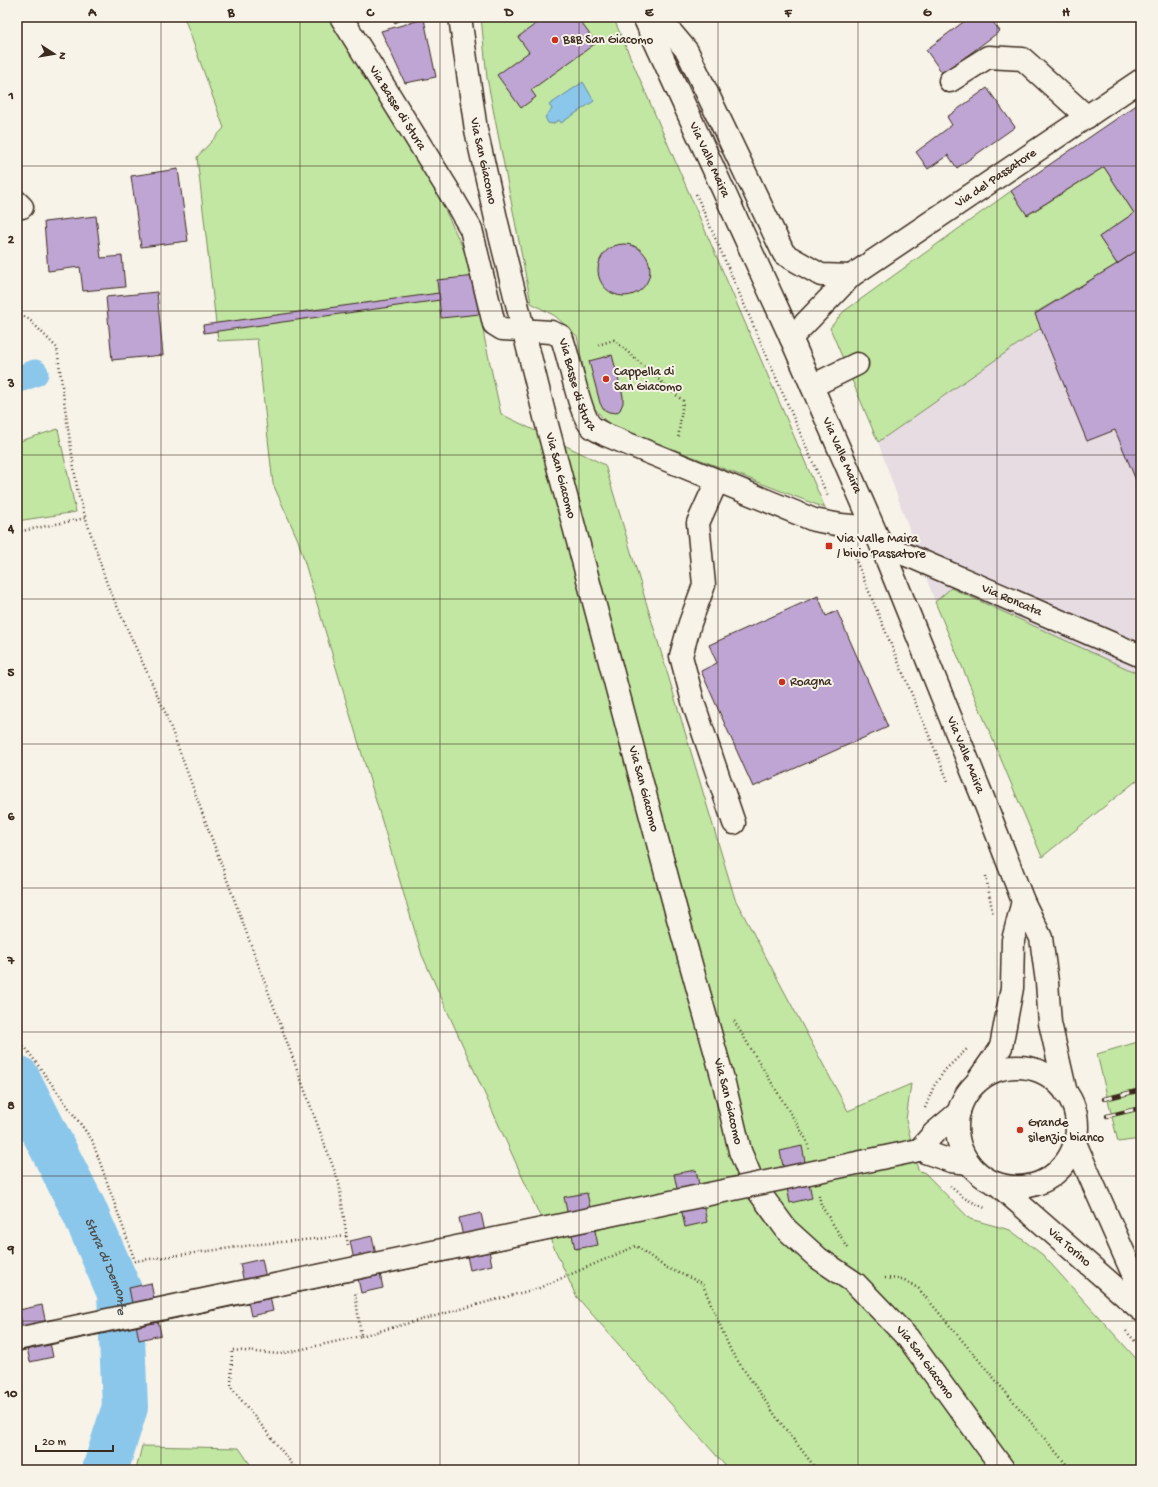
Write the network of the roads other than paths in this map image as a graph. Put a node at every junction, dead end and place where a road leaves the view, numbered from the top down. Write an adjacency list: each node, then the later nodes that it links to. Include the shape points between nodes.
1 (342, 17): 8 (main road, Via Basse di Stura, via 470,229 494,324 502,329)
2 (460, 17): 8 (main road, Via San Giacomo, via 476,130)
3 (647, 24): 7 (main road, via 670,32 687,51 784,254 821,275); 9 (main road, Via Valle Maira)
4 (1141, 80): 6 (main road, Via del Passatore)
5 (950, 81): 6 (main road, via 988,57 1023,59)
6 (1087, 117): 7 (main road, Via del Passatore)
7 (851, 276): 9 (main road, Via del Passatore)
8 (524, 331): 12 (main road, Via Basse di Stura, via 551,332 561,336 584,416 592,427); 27 (main road, Via San Giacomo, via 740,1151 754,1185 786,1229 818,1258 855,1283 908,1338)
9 (791, 338): 11 (main road, Via Valle Maira)
10 (857, 364): 11 (main road)
11 (812, 386): 13 (main road, Via Valle Maira)
12 (717, 481): 13 (main road, Via Basse di Stura, via 814,520); 15 (main road, via 698,523 704,584 682,656 694,705)
13 (877, 536): 14 (main road, Via Roncata, via 914,558); 16 (main road, Via Valle Maira)
14 (1141, 656)
15 (734, 823)
16 (1023, 900): 17 (main road, via 1014,940 1012,988 1001,1047); 18 (main road, Via Valle Maira, via 1041,938 1050,1023)
17 (977, 1082): 18 (main road, via 994,1071 1014,1067 1034,1069 1052,1078); 19 (main road, via 966,1095)
18 (1066, 1092): 20 (main road, via 1074,1108 1077,1125)
19 (958, 1112): 21 (main road); 22 (main road, via 956,1130 960,1148)
20 (1075, 1143): 23 (main road, via 1067,1161 1054,1175 1036,1184 1017,1188); 24 (main road)
21 (919, 1150): 22 (main road, via 951,1161); 26 (main road, bridge)
22 (969, 1163): 23 (main road, via 981,1176)
23 (997, 1184): 25 (main road, Via Torino)
24 (1141, 1292)
25 (1141, 1310)
26 (17, 1339)
27 (1004, 1470)

